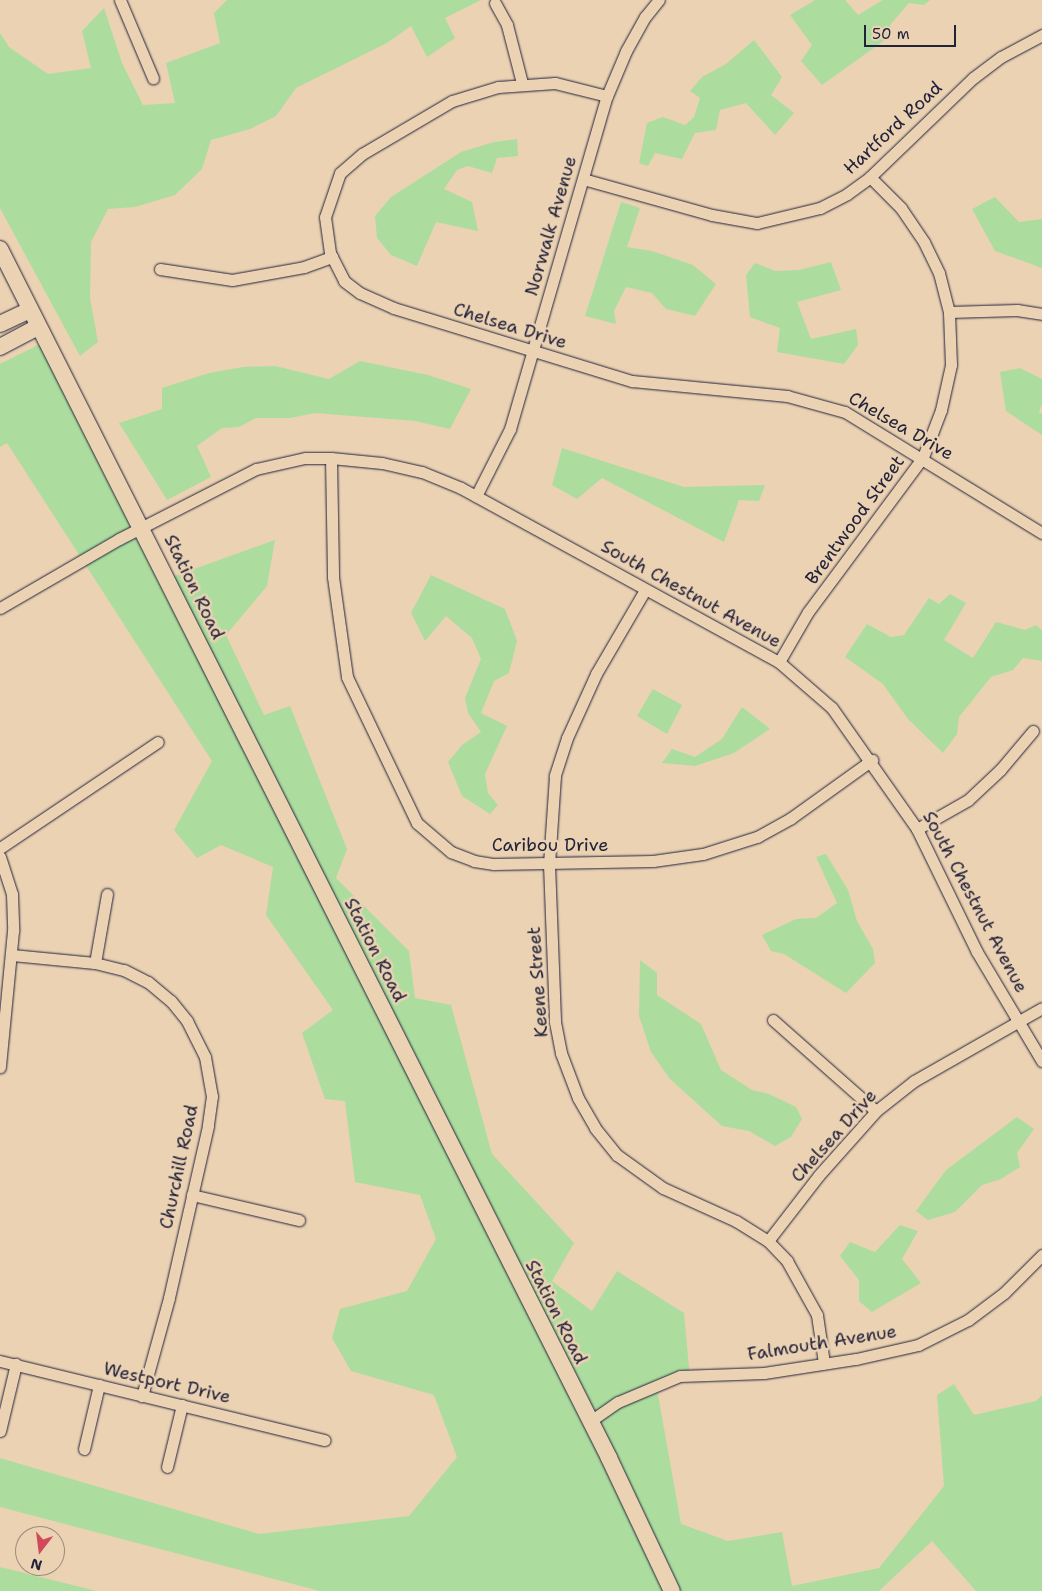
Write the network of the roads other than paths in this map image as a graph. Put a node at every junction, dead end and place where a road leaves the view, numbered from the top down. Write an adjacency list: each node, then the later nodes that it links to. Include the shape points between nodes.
1 (120, 0): 5 (street)
2 (659, 0): 7 (street, Norwalk Avenue, via 645,17 625,53)
3 (495, 3): 6 (street, via 507,24)
4 (1042, 35): 8 (street, Hartford Road, via 1001,57 973,78)
5 (153, 78)
6 (522, 83): 7 (street, Chelsea Drive, via 555,83); 11 (street, Chelsea Drive, via 452,101 362,154 340,174 325,217)
7 (607, 96): 9 (street, Norwalk Avenue)
8 (870, 177): 9 (street, Hartford Road, via 820,208 757,223 712,215); 14 (street, Brentwood Street, via 901,208 924,242 939,273)
9 (583, 179): 19 (street, Norwalk Avenue)
10 (0, 249): 13 (street, Station Road)
11 (332, 257): 12 (street, via 304,267 232,280); 19 (street, Chelsea Drive, via 344,281 360,293 394,308)
12 (160, 269)
13 (30, 310): 16 (street); 17 (street, Station Road)
14 (949, 312): 15 (street, via 1018,310); 20 (street, Brentwood Street, via 951,366 941,410)
15 (1042, 314)
16 (0, 324)
17 (38, 327): 18 (street); 23 (street, Station Road)
18 (0, 346)
19 (533, 351): 20 (street, Chelsea Drive, via 632,381 815,402 845,412); 22 (street, Norwalk Avenue, via 510,429)
20 (923, 457): 24 (street, Chelsea Drive); 27 (street, Brentwood Street, via 808,612)
21 (331, 458): 22 (street, South Chestnut Avenue, via 382,462 422,472); 23 (street, South Chestnut Avenue, via 305,458 256,469); 34 (street, Caribou Drive, via 333,577 347,676 417,822 451,852 474,861)
22 (476, 496): 25 (street, South Chestnut Avenue)
23 (142, 527): 26 (street, South Chestnut Avenue); 54 (street, Station Road)
24 (1042, 533)
25 (645, 590): 27 (street, South Chestnut Avenue); 34 (street, Keene Street, via 596,674 567,738 555,776)
26 (0, 608)
27 (779, 662): 30 (street, South Chestnut Avenue, via 832,708)
28 (1033, 730): 31 (street, via 1000,770 968,800)
29 (158, 742): 32 (street)
30 (872, 760): 31 (street, South Chestnut Avenue); 34 (street, Caribou Drive, via 791,818 745,841 703,854 653,861)
31 (917, 828): 39 (street, South Chestnut Avenue, via 977,952)
32 (0, 848)
33 (0, 857): 36 (street, via 12,894)
34 (549, 864): 46 (street, Keene Street, via 555,1022 578,1098 595,1128 617,1154 644,1176)
35 (107, 894): 37 (street)
36 (12, 955): 37 (street, Churchill Road); 42 (street)
37 (96, 963): 44 (street, Churchill Road, via 148,982 171,1001 199,1042 210,1075 212,1096)
38 (1042, 1008): 39 (street, Chelsea Drive)
39 (1019, 1019): 41 (street, South Chestnut Avenue); 43 (street, Chelsea Drive, via 914,1081)
40 (773, 1020): 43 (street)
41 (1042, 1061)
42 (0, 1067)
43 (876, 1111): 46 (street, Chelsea Drive)
44 (192, 1196): 45 (street); 52 (street, Churchill Road)
45 (299, 1220)
46 (768, 1240): 49 (street, Keene Street, via 801,1281 818,1315)
47 (1042, 1255): 49 (street, Falmouth Avenue, via 1004,1293 968,1320 934,1338 897,1351)
48 (0, 1361): 50 (street, Westport Drive)
49 (824, 1363): 54 (street, Falmouth Avenue, via 764,1373 680,1376 618,1402)
50 (16, 1364): 51 (street, Westport Drive); 55 (street)
51 (99, 1385): 52 (street, Westport Drive); 57 (street)
52 (142, 1396): 53 (street, Westport Drive)
53 (182, 1405): 56 (street, Westport Drive); 58 (street)
54 (589, 1422): 59 (street, Station Road)
55 (0, 1431)
56 (325, 1440)
57 (84, 1449)
58 (168, 1467)
59 (672, 1591)

